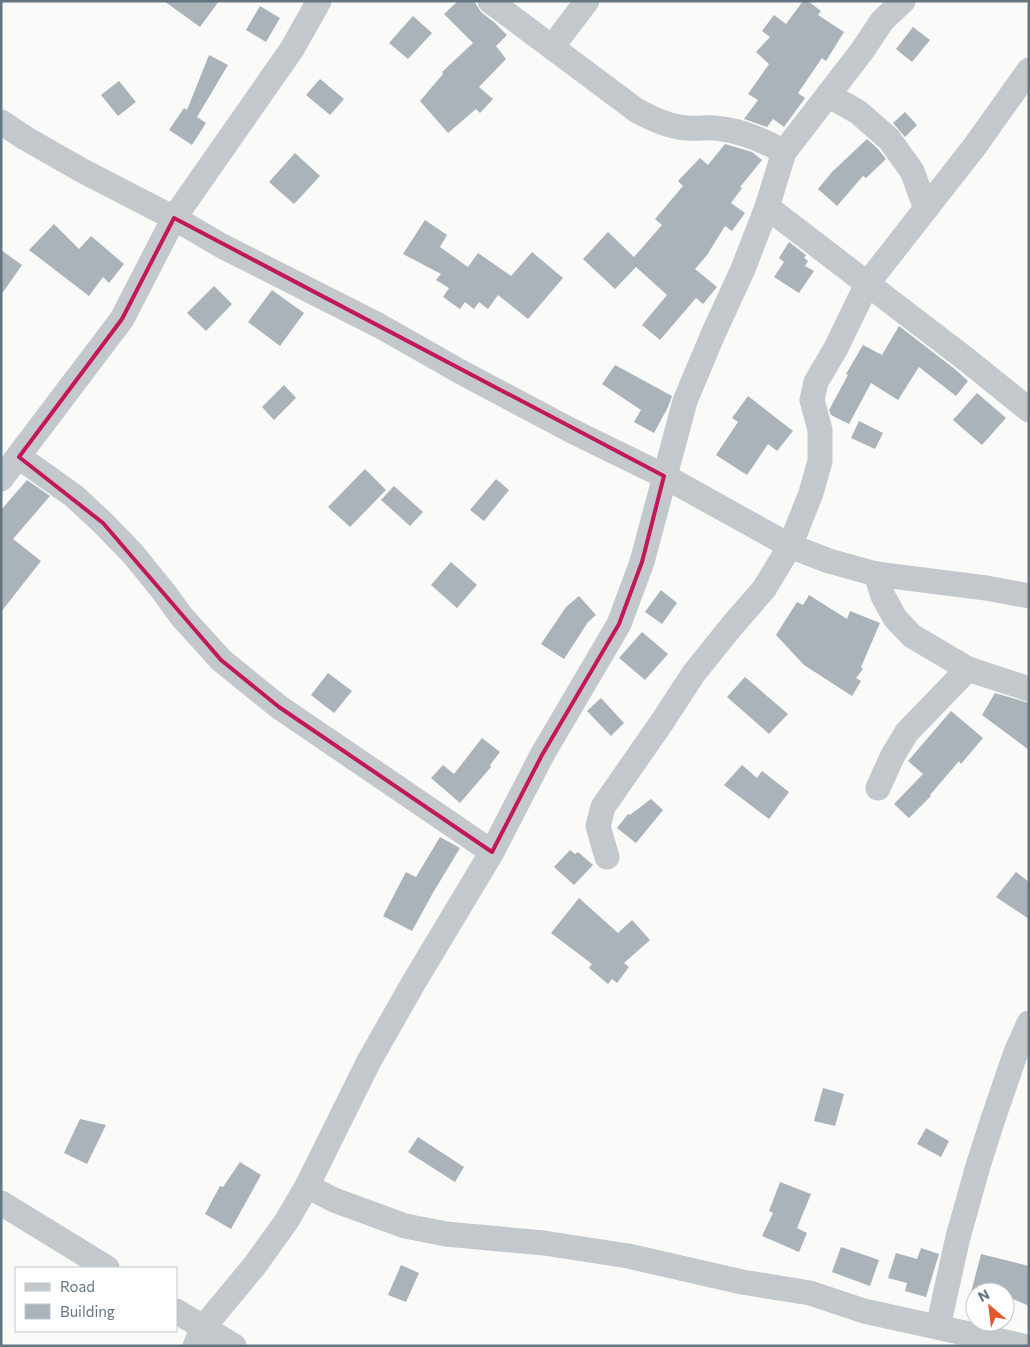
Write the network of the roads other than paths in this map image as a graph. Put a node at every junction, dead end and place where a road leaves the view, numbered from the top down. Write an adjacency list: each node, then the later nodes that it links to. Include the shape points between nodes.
1 (319, 1): 12 (street, via 292,49)
2 (490, 1): 5 (street)
3 (587, 1): 5 (street)
4 (903, 1): 7 (street, via 882,21)
5 (552, 47): 9 (street, via 657,122 737,132 767,142)
6 (1029, 70): 11 (street)
7 (828, 95): 9 (street); 11 (street, via 858,112 889,139 912,171)
8 (1, 122): 12 (street, via 83,171)
9 (784, 152): 10 (street)
10 (767, 207): 13 (street); 16 (street, via 685,401)
11 (926, 209): 13 (street)
12 (174, 218): 15 (street, via 122,319); 16 (street, via 554,422)
13 (867, 284): 14 (street); 18 (street, via 816,382 812,400 820,430 820,461)
14 (1029, 410)
15 (19, 457): 17 (street); 24 (street, via 74,496 103,522 133,554 182,617 228,666 279,707)
16 (664, 476): 18 (street); 24 (street, via 642,562 619,624 542,755)
17 (1, 479)
18 (790, 546): 19 (street, via 828,562); 25 (street, via 764,589 694,673 604,807 598,826)
19 (876, 574): 20 (street); 21 (street, via 895,618 912,636)
20 (1029, 596)
21 (968, 669): 22 (street); 23 (street, via 907,732)
22 (1029, 689)
23 (878, 788)
24 (492, 852): 27 (street, via 369,1061)
25 (607, 856)
26 (1029, 1023): 31 (street, via 1013,1060 958,1237)
27 (307, 1186): 31 (street, via 334,1200 405,1226 628,1256 742,1282 810,1293); 32 (street, via 286,1222)
28 (1, 1203): 29 (street)
29 (105, 1267)
30 (178, 1313): 32 (street)
31 (949, 1335): 34 (street)
32 (199, 1337): 33 (street)
33 (234, 1346)
34 (1023, 1346)

